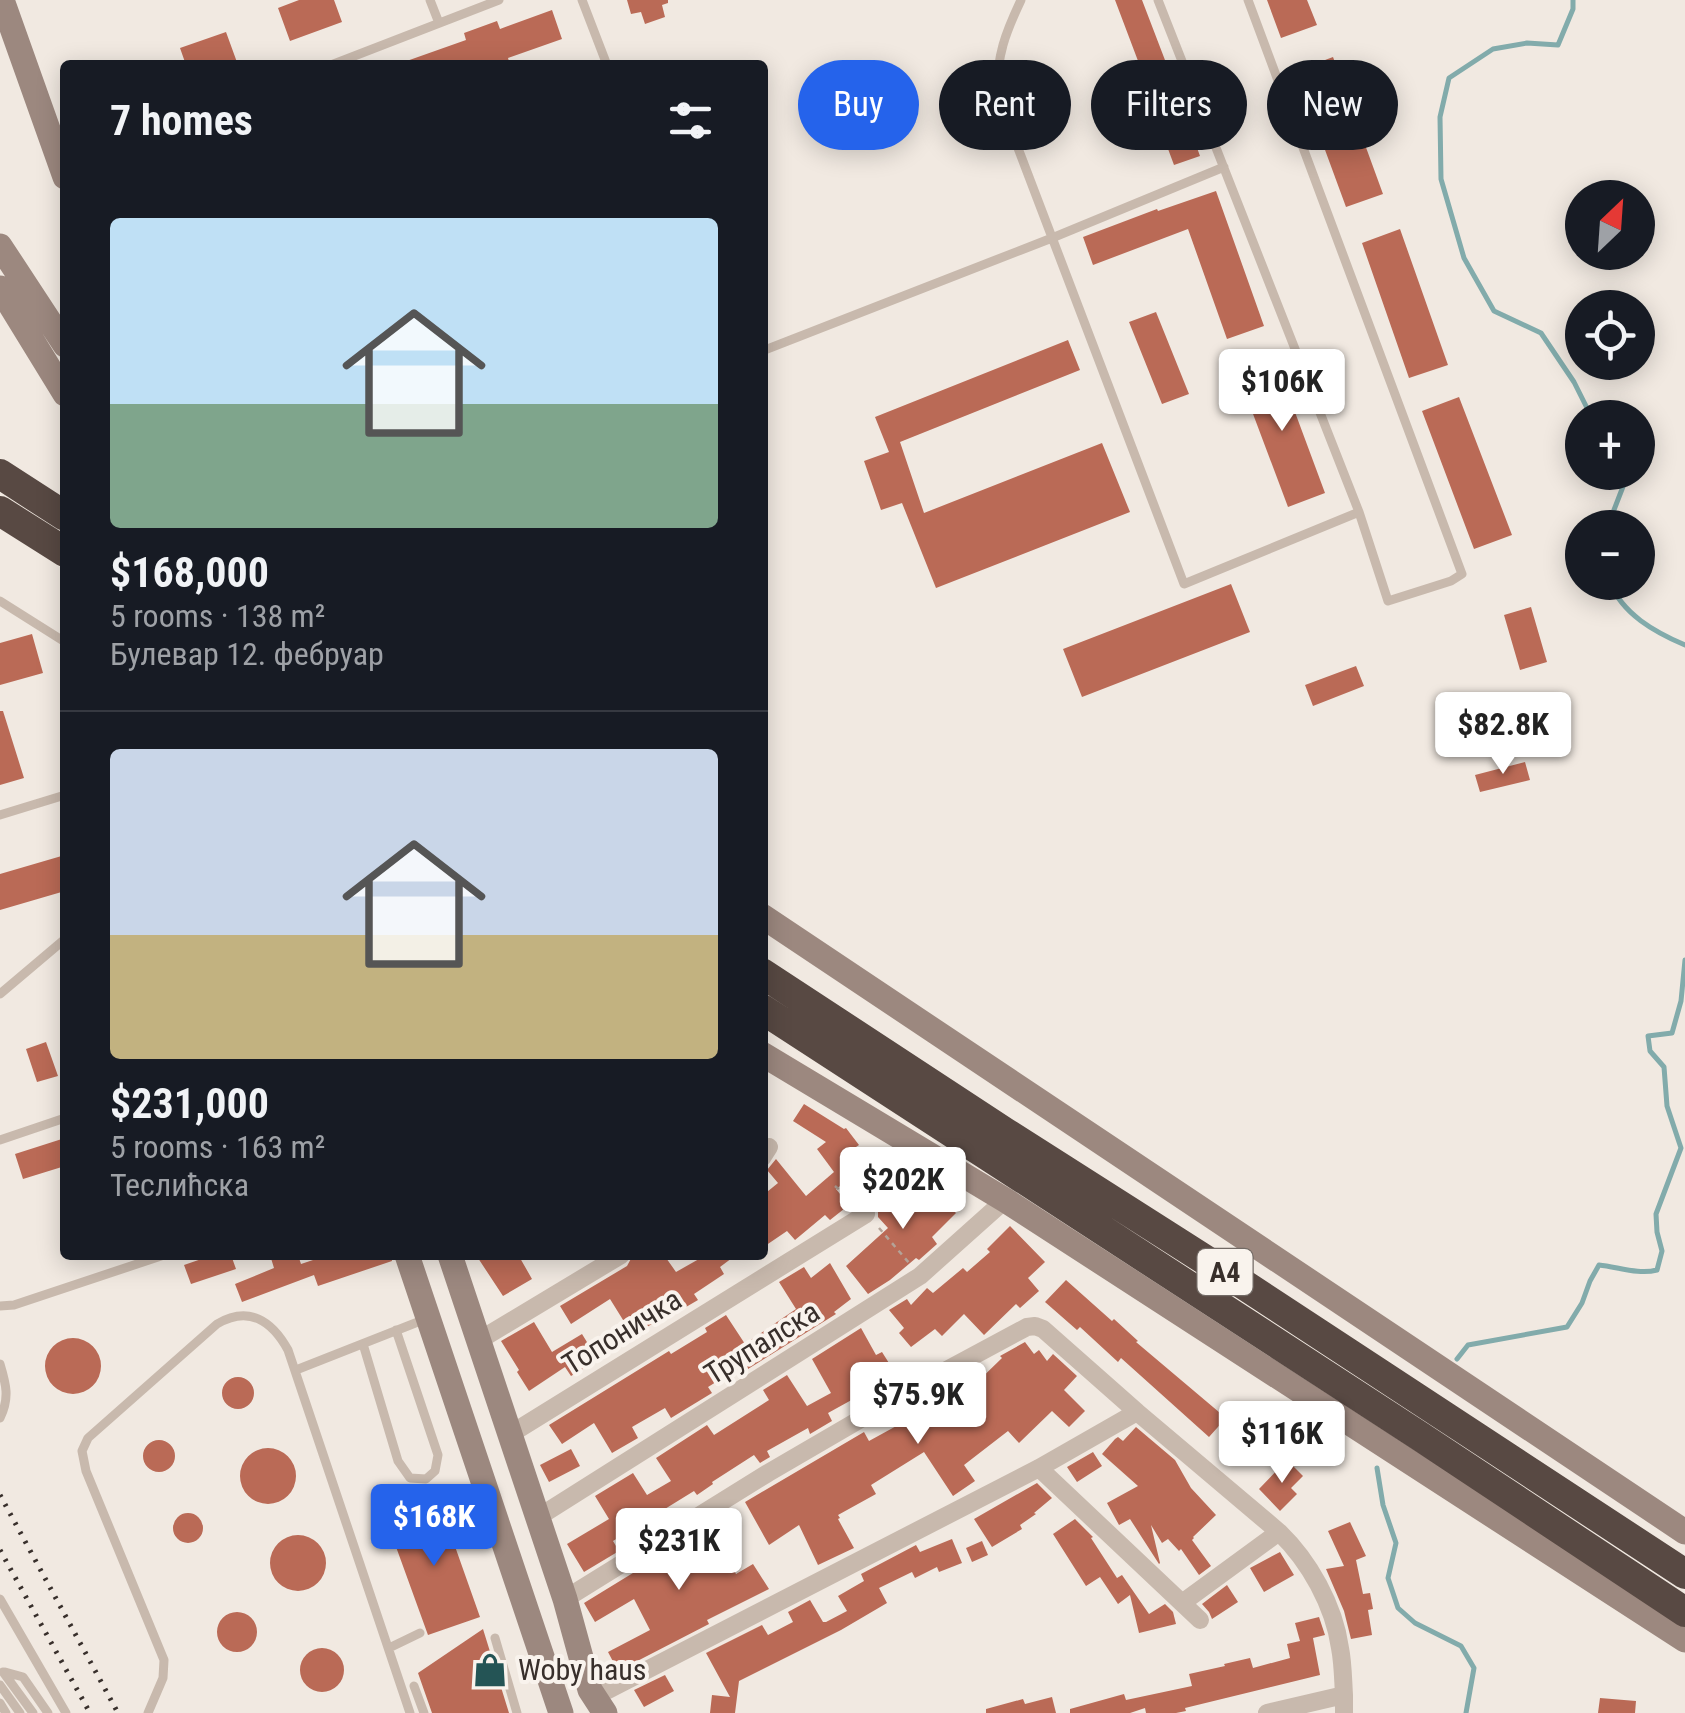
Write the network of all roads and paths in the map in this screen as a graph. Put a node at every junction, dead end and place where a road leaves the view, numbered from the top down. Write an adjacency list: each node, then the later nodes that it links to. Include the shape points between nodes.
1 (2, 0): 11 (main road)
2 (430, 0): 8 (lane)
3 (499, 0): 8 (lane)
4 (582, 0): 10 (lane)
5 (1021, 0): 13 (lane, via 997,61 997,93)
6 (1158, 0): 12 (lane)
7 (1248, 0): 21 (lane, via 1462,574 1388,601)
8 (439, 23): 9 (lane)
9 (344, 60)
10 (605, 60)
11 (60, 160)
12 (1224, 168): 13 (lane); 21 (lane)
13 (1052, 238): 17 (lane); 21 (lane, via 1184,584)
14 (0, 246): 16 (main road)
15 (0, 288): 18 (main road)
16 (60, 337)
17 (768, 349)
18 (60, 386)
19 (0, 474): 22 (highway)
20 (0, 510): 23 (highway)
21 (1359, 512)
22 (60, 513)
23 (60, 549)
24 (0, 601): 25 (lane)
25 (60, 639)
26 (60, 797): 27 (lane)
27 (0, 815)
28 (768, 920): 57 (main road)
29 (60, 944): 31 (lane)
30 (768, 977): 58 (highway, A4)
31 (0, 994)
32 (768, 1013): 62 (highway, A4)
33 (768, 1058): 37 (main road)
34 (60, 1120): 35 (lane)
35 (0, 1140)
36 (835, 1186): 38 (path)
37 (1005, 1200): 43 (street, Трупалска); 66 (main road)
38 (866, 1214): 43 (path); 53 (street, Топоничка)
39 (149, 1260): 44 (lane)
40 (409, 1260): 45 (main road)
41 (452, 1260): 47 (main road)
42 (612, 1260): 47 (street)
43 (920, 1276): 55 (street, Трупалска)
44 (0, 1306)
45 (428, 1318): 46 (lane); 83 (main road)
46 (396, 1330): 48 (lane); 48 (lane, via 438,1455 426,1479 410,1478 398,1461)
47 (478, 1341): 53 (main road)
48 (363, 1344): 50 (lane)
49 (0, 1364): 52 (lane, via 7,1389)
50 (296, 1370): 67 (lane); 79 (lane, via 270,1325 253,1316 226,1318 84,1445 86,1470 164,1660)
51 (1137, 1412): 54 (street); 56 (street); 60 (street, via 1043,1329 1030,1326 768,1473)
52 (0, 1418)
53 (509, 1435): 55 (main road)
54 (1039, 1468): 61 (street); 73 (street, via 608,1690)
55 (537, 1518): 60 (main road)
56 (1278, 1532): 61 (street); 72 (street, via 1306,1563 1329,1611 1340,1645)
57 (1685, 1532)
58 (1685, 1574)
59 (0, 1599): 78 (lane)
60 (565, 1600): 73 (main road)
61 (1182, 1603): 63 (street)
62 (1685, 1612)
63 (1200, 1620)
64 (420, 1633): 67 (lane)
65 (496, 1638): 82 (lane)
66 (1685, 1640)
67 (388, 1648): 80 (lane)
68 (2, 1672): 76 (lane); 77 (lane, via 23,1677)
69 (0, 1685): 75 (lane)
70 (414, 1686): 81 (lane)
71 (0, 1703): 74 (lane)
72 (1344, 1704): 84 (street)
73 (596, 1708)
74 (6, 1713)
75 (20, 1713)
76 (33, 1713)
77 (48, 1713)
78 (66, 1713)
79 (148, 1713)
80 (410, 1713)
81 (424, 1713)
82 (517, 1713)
83 (561, 1713)
84 (1266, 1713)

